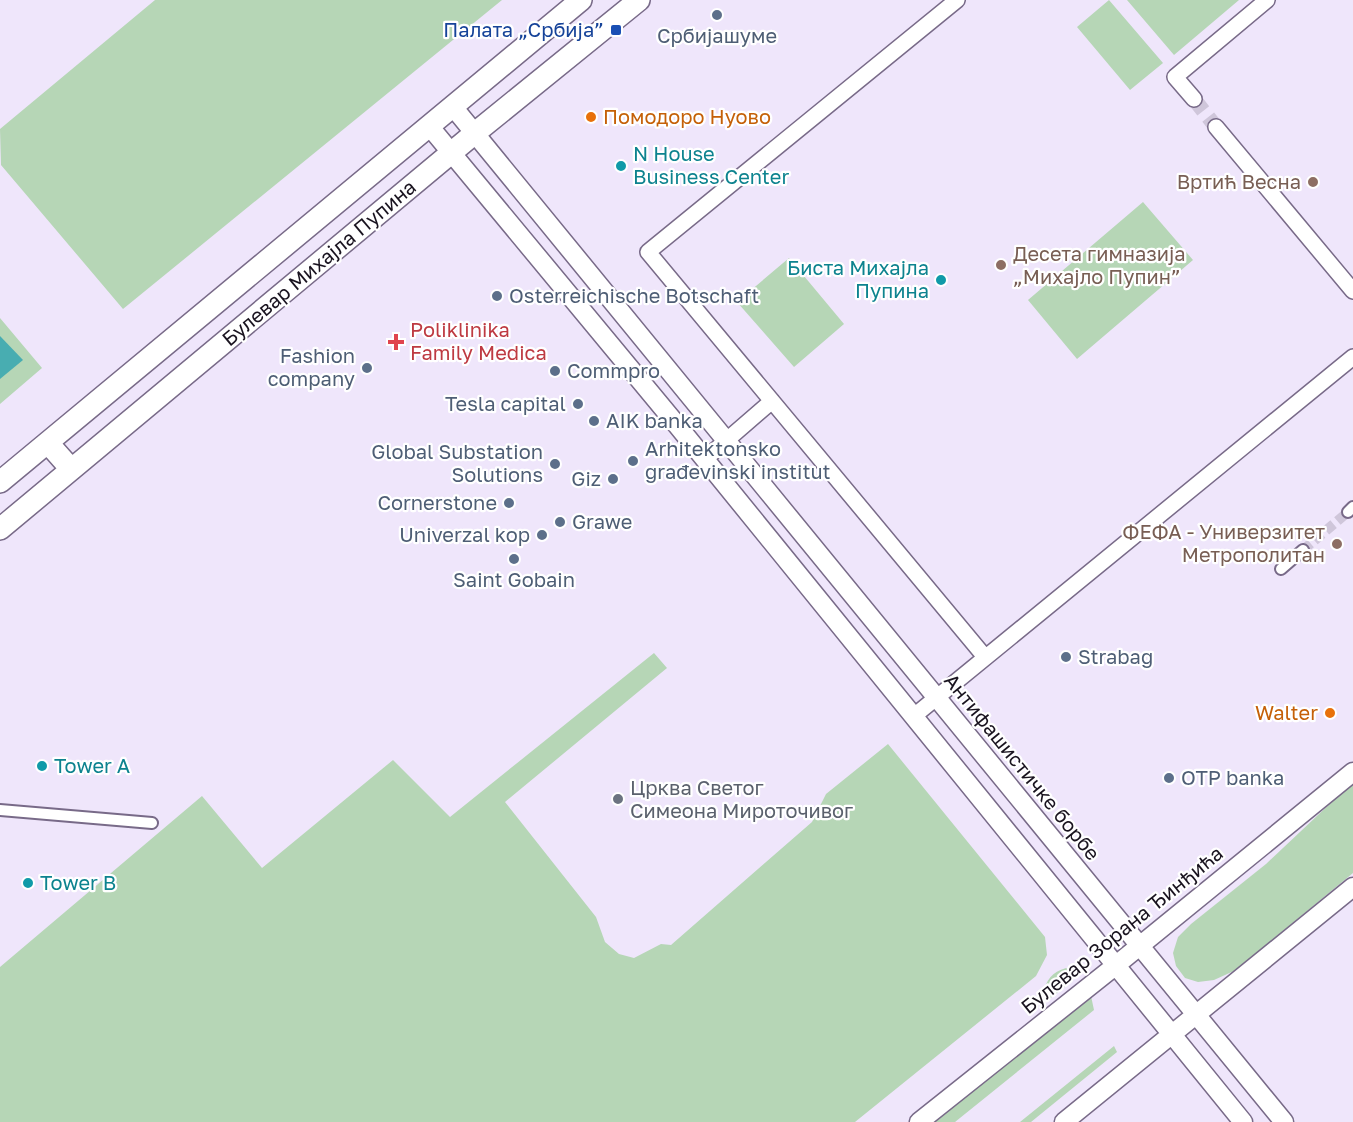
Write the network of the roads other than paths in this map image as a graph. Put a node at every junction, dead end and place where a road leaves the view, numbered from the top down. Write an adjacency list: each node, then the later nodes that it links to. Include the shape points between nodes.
1 (581, 0): 6 (main road, Булевар Михајла Пупина)
2 (639, 0): 9 (main road, Булевар Михајла Пупина)
3 (957, 0): 13 (street, Антифашистичке борбе, via 648,252)
4 (1267, 0): 5 (street, via 1175,77)
5 (1194, 99)
6 (454, 108): 7 (main road, Булевар Михајла Пупина); 9 (street, Антифашистичке борбе)
7 (430, 127): 10 (street); 15 (main road, Булевар Михајла Пупина)
8 (1216, 128): 11 (street)
9 (475, 134): 10 (main road, Булевар Михајла Пупина); 14 (street, Антифашистичке борбе)
10 (452, 153): 16 (street); 17 (main road, Булевар Михајла Пупина)
11 (1353, 291)
12 (1353, 357): 22 (street)
13 (772, 401): 14 (street); 22 (street, Антифашистичке борбе)
14 (727, 439): 16 (street); 23 (street, Антифашистичке борбе)
15 (48, 442): 17 (main road); 18 (main road, Булевар Михајла Пупина)
16 (705, 459): 24 (street)
17 (71, 470): 19 (main road, Булевар Михајла Пупина)
18 (0, 482)
19 (0, 529)
20 (1303, 550): 21 (street)
21 (1281, 569)
22 (985, 657): 23 (street)
23 (936, 697): 24 (street); 29 (street, Антифашистичке борбе)
24 (914, 716): 30 (street)
25 (1353, 772): 29 (street, Булевар Зорана Ђинђића)
26 (0, 810): 27 (street)
27 (153, 823)
28 (1353, 887): 31 (street)
29 (1139, 946): 30 (street, Булевар Зорана Ђинђића); 31 (street, Антифашистичке борбе)
30 (1115, 966): 32 (street); 33 (street, Булевар Зорана Ђинђића)
31 (1197, 1014): 32 (street); 36 (street, Антифашистичке борбе)
32 (1172, 1034): 34 (street); 35 (street)
33 (919, 1122)
34 (1064, 1122)
35 (1243, 1122)
36 (1284, 1122)

